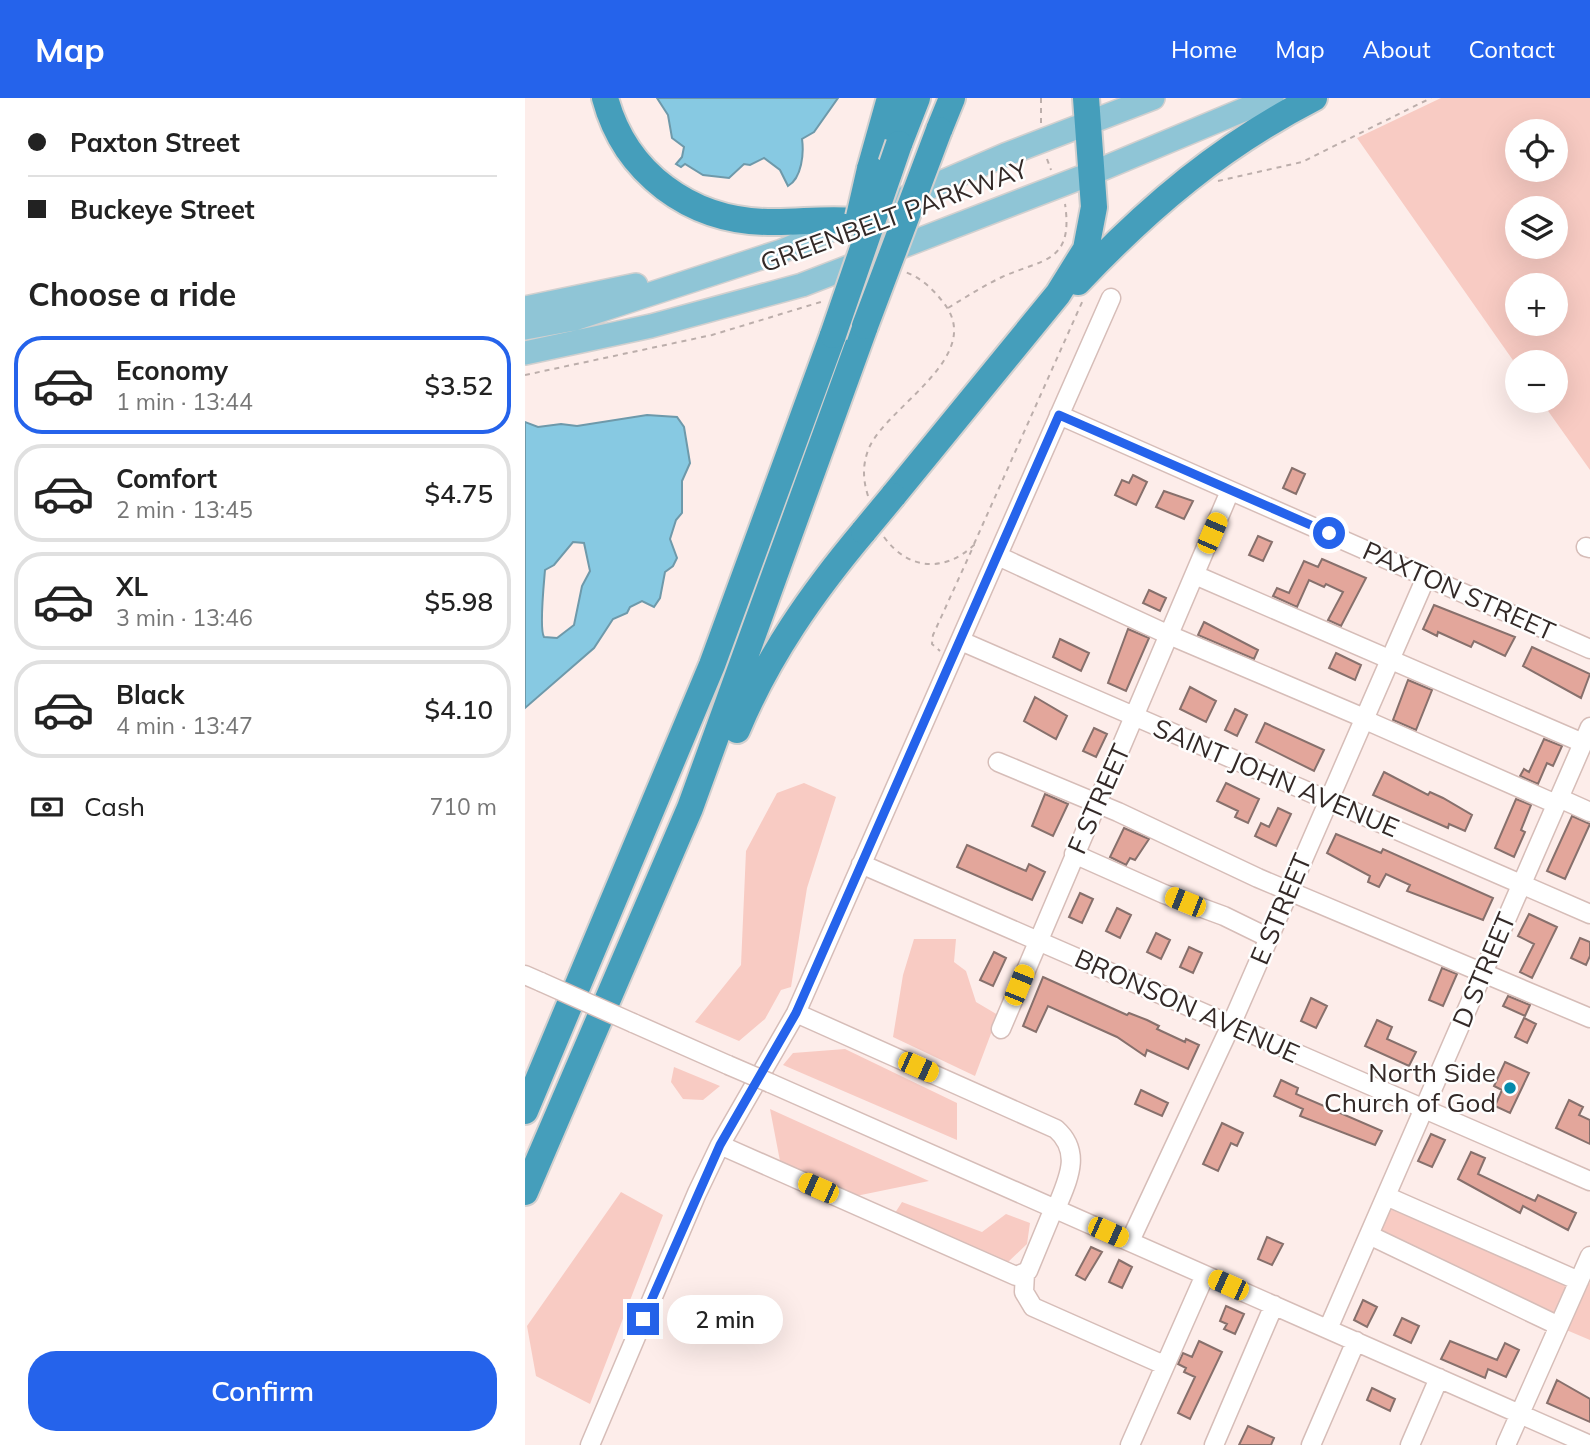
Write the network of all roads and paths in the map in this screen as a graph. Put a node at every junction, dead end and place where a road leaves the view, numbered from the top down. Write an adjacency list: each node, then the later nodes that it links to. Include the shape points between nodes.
1 (605, 98): 15 (highway, via 628,152 659,185 684,201 744,221)
2 (890, 98): 24 (highway, bridge)
3 (917, 98): 24 (highway, bridge)
4 (952, 98): 47 (highway, bridge)
5 (1041, 98): 11 (path)
6 (1153, 98): 10 (main road, GREENBELT PARKWAY)
7 (1272, 98): 12 (main road, GREENBELT PARKWAY)
8 (1314, 98): 26 (highway, via 1234,144 1147,211)
9 (1431, 98): 13 (path, via 1302,162)
10 (1087, 111): 11 (main road, GREENBELT PARKWAY); 12 (highway)
11 (1042, 143): 14 (path); 15 (main road, GREENBELT PARKWAY)
12 (1090, 174): 14 (main road, GREENBELT PARKWAY); 26 (highway, via 1094,207 1086,248 1058,294)
13 (1217, 182)
14 (1057, 185): 22 (path, via 1067,217 1058,251 1037,267 997,279); 25 (main road, GREENBELT PARKWAY, via 802,285 651,326)
15 (854, 221): 16 (main road, GREENBELT PARKWAY)
16 (782, 251): 21 (main road); 23 (main road, GREENBELT PARKWAY, via 574,319)
17 (897, 272): 22 (path, via 919,279)
18 (1089, 293): 32 (path)
19 (834, 297): 27 (path, via 712,335)
20 (1111, 298): 28 (street)
21 (525, 308)
22 (948, 308): 30 (path, via 954,334 941,366 869,447 863,479)
23 (525, 328)
24 (833, 334): 63 (highway, via 712,665)
25 (525, 353)
26 (1003, 363): 30 (highway)
27 (525, 375)
28 (1059, 415): 29 (street, PAXTON STREET); 33 (street)
29 (1230, 491): 34 (street, F STREET); 35 (street, PAXTON STREET)
30 (882, 501): 31 (highway, bridge)
31 (872, 531): 32 (path, via 907,559 921,564 949,563); 47 (highway, via 788,630 760,678 711,789)
32 (974, 545): 37 (path, via 933,635 932,644)
33 (998, 556): 36 (street); 37 (street)
34 (1195, 575): 36 (street, F STREET); 39 (street)
35 (1427, 575): 38 (street, PAXTON STREET); 39 (street, E STREET)
36 (1169, 635): 40 (street, F STREET); 41 (street)
37 (958, 649): 40 (street, SAINT JOHN AVENUE); 50 (street)
38 (1590, 649)
39 (1390, 659): 41 (street, E STREET); 42 (street)
40 (1135, 716): 44 (street, SAINT JOHN AVENUE); 46 (street, F STREET)
41 (1363, 719): 44 (street, E STREET); 45 (street)
42 (1586, 742): 45 (street, D STREET)
43 (998, 762): 46 (street)
44 (1327, 800): 51 (street, SAINT JOHN AVENUE); 52 (street, E STREET)
45 (1558, 801): 48 (street); 51 (street, D STREET)
46 (1096, 803): 49 (street, F STREET); 52 (street)
47 (690, 808): 66 (highway)
48 (1590, 812)
49 (1074, 854): 54 (street); 55 (street, F STREET)
50 (861, 864): 55 (street, BRONSON AVENUE); 58 (street)
51 (1521, 885): 53 (street, SAINT JOHN AVENUE); 56 (street, D STREET)
52 (1289, 889): 54 (street, E STREET); 56 (street)
53 (1590, 914)
54 (1269, 938): 60 (street, E STREET)
55 (1037, 940): 60 (street, BRONSON AVENUE); 61 (street, F STREET)
56 (1484, 971): 59 (street); 62 (street, D STREET)
57 (533, 979): 68 (street, bridge)
58 (796, 1013): 64 (street); 68 (street, via 1056,1129 1068,1145 1072,1161)
59 (1590, 1018)
60 (1231, 1025): 62 (street, BRONSON AVENUE); 70 (street, E STREET)
61 (1001, 1029)
62 (1424, 1109): 65 (street, BRONSON AVENUE); 67 (street, D STREET)
63 (525, 1111)
64 (720, 1145): 72 (street, via 1016,1276); 82 (street)
65 (1590, 1181)
66 (525, 1192)
67 (1386, 1196): 69 (street, D STREET); 74 (street)
68 (1055, 1208): 70 (street); 72 (street)
69 (1369, 1235): 76 (street); 77 (street, D STREET)
70 (1130, 1241): 73 (street)
71 (1590, 1256): 74 (street)
72 (1025, 1273): 79 (street, via 1025,1296 1033,1307)
73 (1205, 1275): 75 (street); 79 (street)
74 (1584, 1278): 76 (street)
75 (1274, 1305): 77 (street); 84 (street)
76 (1559, 1326): 81 (street)
77 (1328, 1329): 78 (street)
78 (1356, 1341): 80 (street); 85 (street)
79 (1164, 1366): 83 (street)
80 (1439, 1378): 81 (street); 86 (street)
81 (1520, 1414): 87 (street); 88 (street)
82 (590, 1445)
83 (1130, 1445)
84 (1214, 1445)
85 (1311, 1445)
86 (1410, 1445)
87 (1506, 1445)
88 (1590, 1445)

